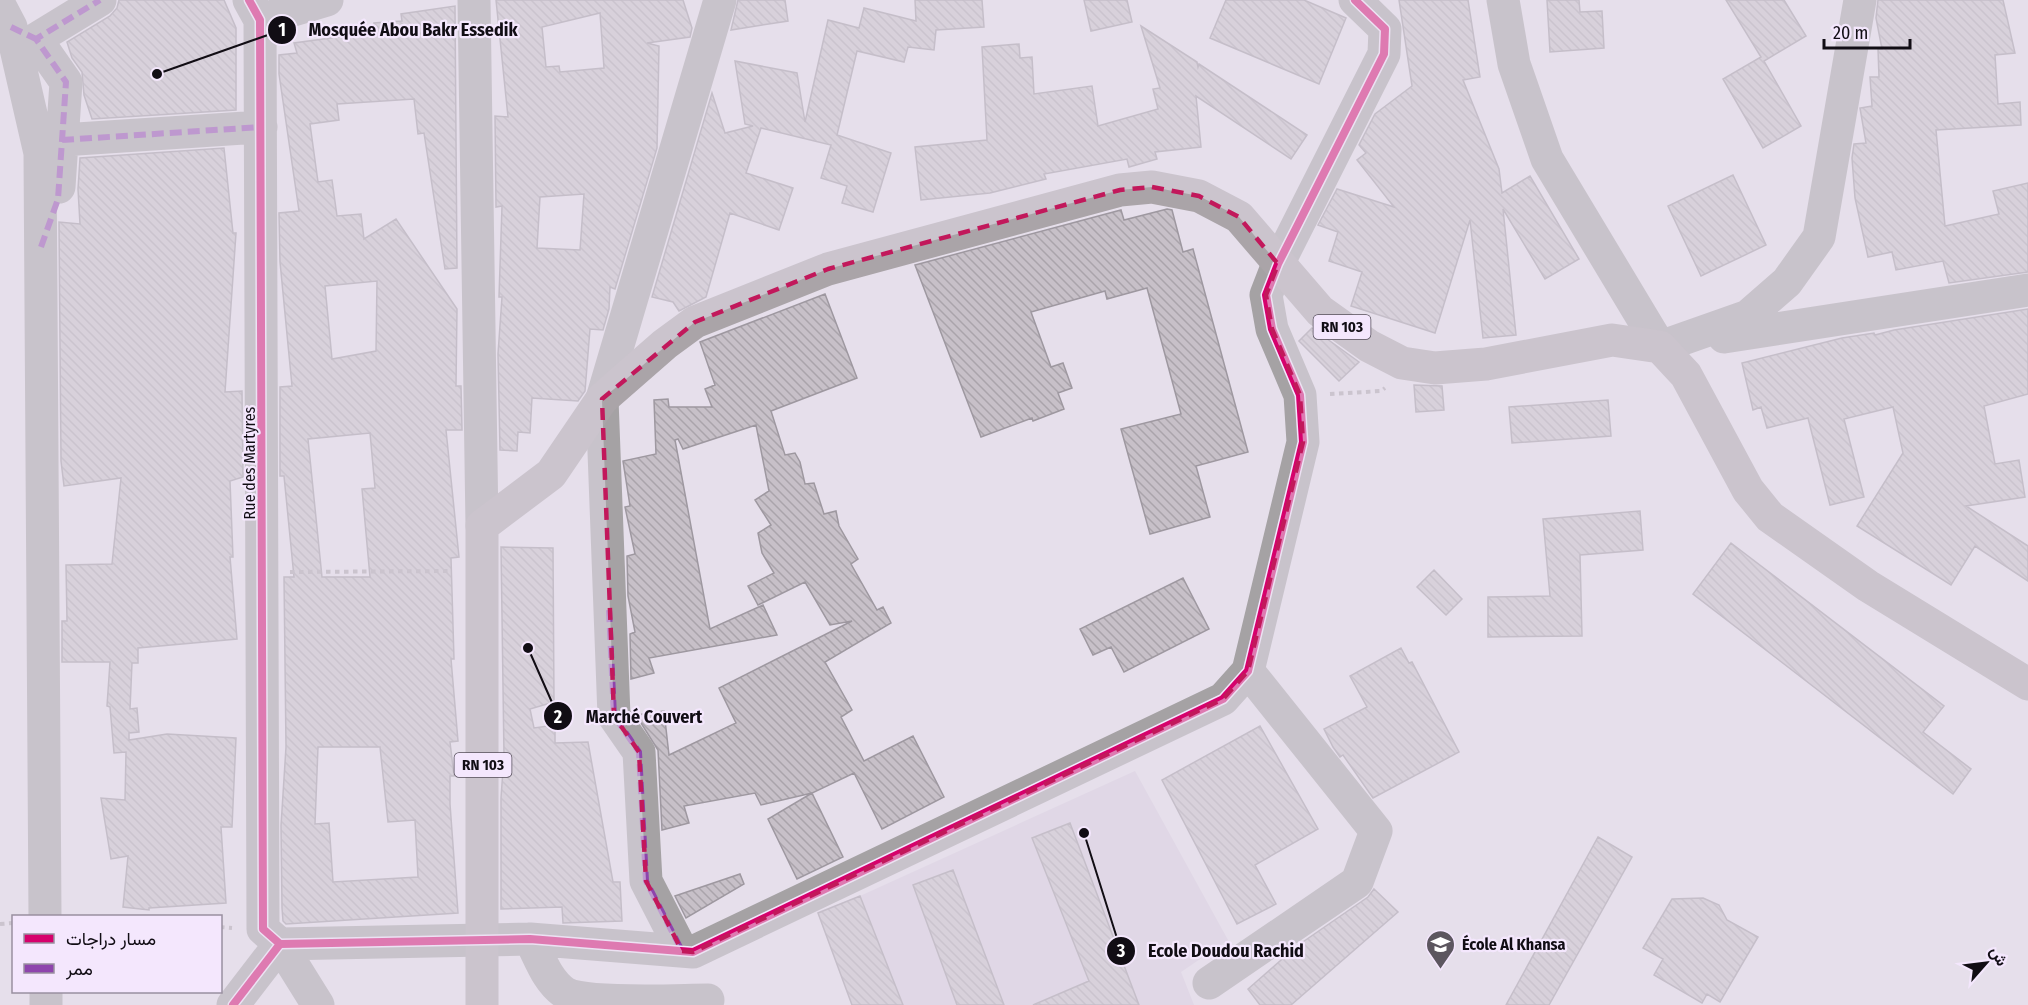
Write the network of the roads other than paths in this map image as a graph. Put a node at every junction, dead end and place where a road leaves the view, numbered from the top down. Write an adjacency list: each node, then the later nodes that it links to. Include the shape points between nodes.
1 (100, 0): 9 (street)
2 (327, 0): 8 (street)
3 (474, 0): 17 (street)
4 (720, 0): 16 (street)
5 (1355, 0): 13 (street, via 1385,29 1384,54)
6 (1503, 0): 15 (street, via 1514,64 1546,159)
7 (1860, 0): 15 (street, via 1819,237 1787,282 1748,316)
8 (254, 10): 10 (street, Rue des Martyres)
9 (16, 24): 11 (street, via 66,82); 12 (street, via 40,153)
10 (261, 127): 11 (street); 21 (street, Rue des Martyres, via 263,572)
11 (62, 140): 12 (street, via 58,199)
12 (41, 247): 20 (street)
13 (1278, 264): 15 (main road, RN 103, via 1320,310 1369,346 1402,363 1435,368 1486,364 1612,340); 16 (main road, RN 103, via 1239,217 1199,196 1152,187 1120,190 828,269 695,322); 18 (street, via 1266,295 1272,329 1300,395 1302,442)
14 (2028, 290): 15 (street)
15 (1660, 347): 19 (main road, via 1686,375 1748,490 1770,517 1868,586)
16 (602, 399): 17 (main road, RN 103, via 550,474); 24 (street, via 615,716 639,752 646,881)
17 (482, 526): 22 (main road, RN 103)
18 (1248, 671): 24 (street, via 1223,699 693,952); 25 (street, via 1376,831 1357,882)
19 (2028, 684)
20 (45, 915)
21 (271, 936): 22 (street); 27 (street); 28 (street)
22 (483, 939): 23 (street); 29 (main road, RN 103)
23 (530, 939): 24 (street); 26 (street, via 551,980 567,994 590,1001)
24 (681, 951)
25 (1209, 983)
26 (708, 1000)
27 (233, 1005)
28 (318, 1005)
29 (482, 1005)

